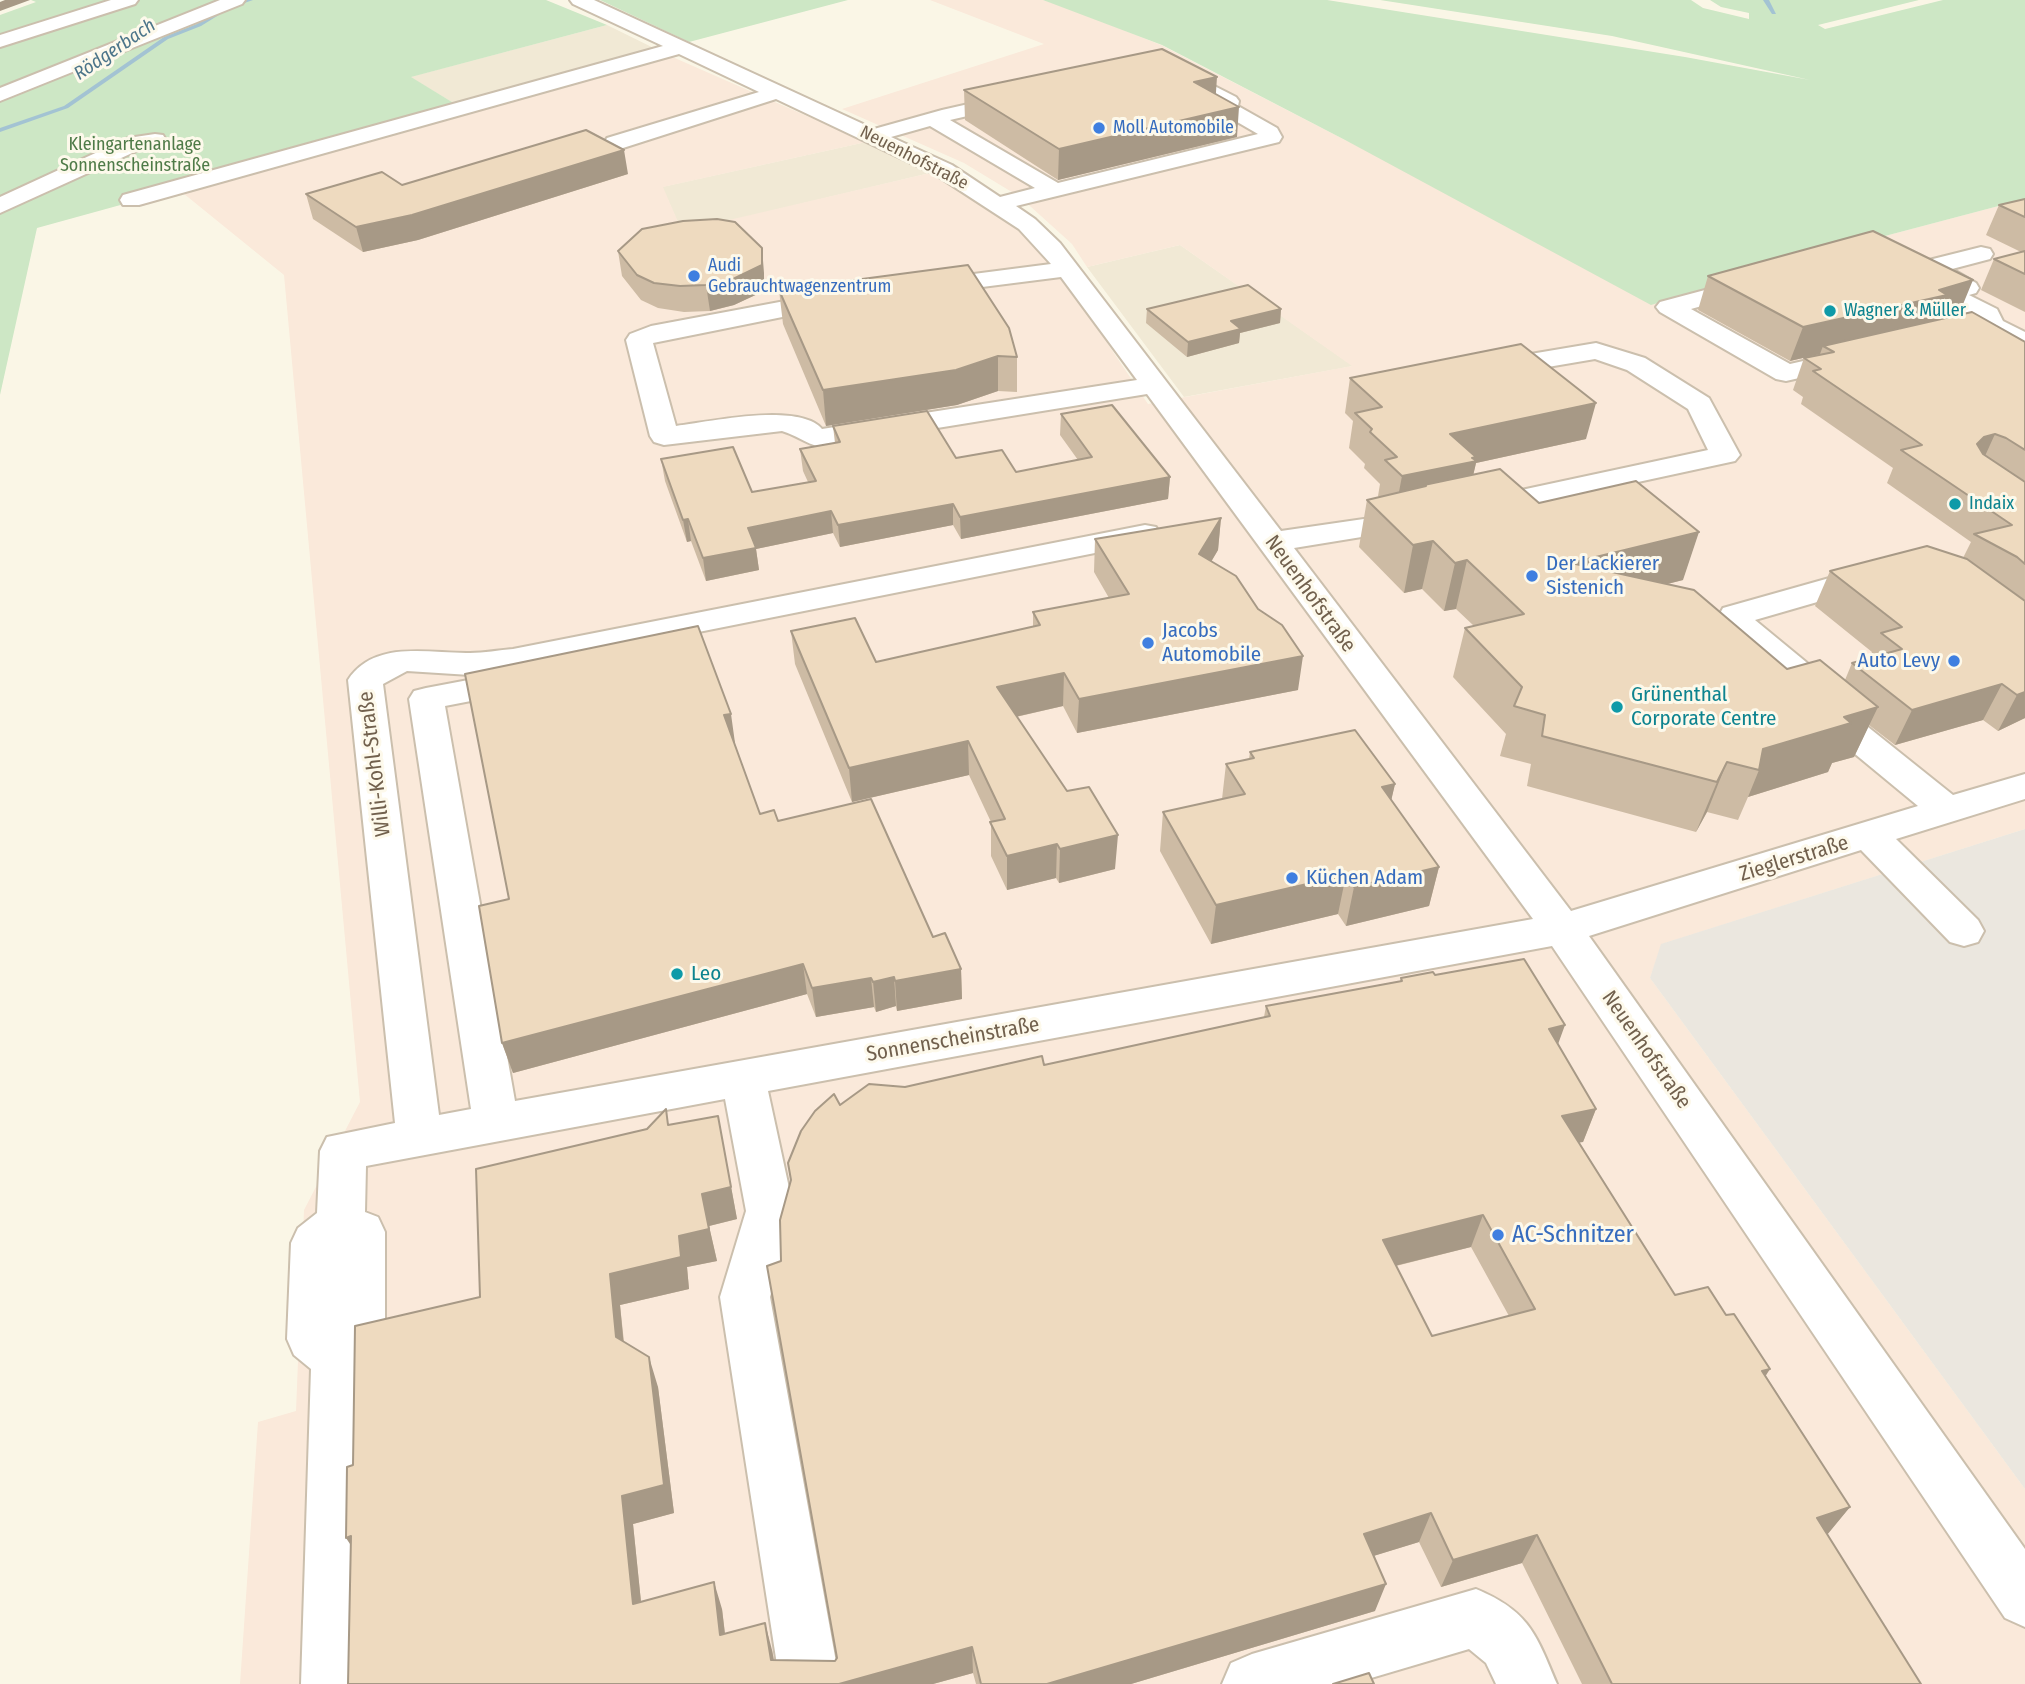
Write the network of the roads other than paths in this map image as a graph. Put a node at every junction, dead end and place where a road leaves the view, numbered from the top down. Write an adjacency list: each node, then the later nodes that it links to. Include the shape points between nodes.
1 (129, 0): 4 (street)
2 (236, 0): 5 (street)
3 (579, 0): 7 (street, Neuenhofstraße)
4 (94, 13): 5 (street); 6 (street)
5 (163, 27): 10 (street)
6 (0, 41)
7 (681, 47): 9 (street, Neuenhofstraße); 17 (street)
8 (1151, 69): 16 (street, via 1172,71 1229,101 1227,108 1270,132 1271,137)
9 (779, 92): 13 (street, Neuenhofstraße); 15 (street)
10 (0, 95)
11 (1031, 96): 12 (street)
12 (933, 119): 13 (street); 16 (street)
13 (873, 136): 18 (street, Neuenhofstraße, via 944,170)
14 (155, 140): 19 (street, via 136,143)
15 (615, 144)
16 (1054, 190): 18 (street)
17 (131, 200)
18 (998, 204): 22 (street, Neuenhofstraße, via 1052,248)
19 (0, 206)
20 (1981, 254): 26 (street, via 1934,266 1951,280)
21 (1888, 265): 27 (street, via 1988,313)
22 (1067, 269): 24 (street); 32 (street, Neuenhofstraße)
23 (1773, 278): 30 (street, via 1669,307 1786,373)
24 (908, 290)
25 (854, 297): 32 (street, via 800,304 639,340 664,436 782,423 807,429 820,438)
26 (2025, 317)
27 (1993, 325): 28 (street); 29 (street)
28 (1941, 337)
29 (2025, 342)
30 (1876, 352)
31 (1462, 374): 34 (street, via 1596,351 1636,364 1699,404 1725,455 1403,523)
32 (1154, 385): 34 (street, Neuenhofstraße, via 1237,516)
33 (1168, 530): 36 (street)
34 (1272, 542): 40 (street, Neuenhofstraße)
35 (1907, 567): 38 (street, via 1735,615 1734,619 1811,684 1815,703)
36 (812, 600): 43 (street, via 809,624 426,699); 44 (street, Willi-Kohl-Straße, via 513,659 469,664 416,658 387,665 365,680)
37 (2025, 786): 38 (street, Zieglerstraße)
38 (1946, 810): 39 (street, Zieglerstraße)
39 (1869, 835): 40 (street, Zieglerstraße); 41 (street)
40 (1562, 929): 42 (street, Sonnenscheinstraße); 45 (street, Neuenhofstraße)
41 (1964, 931)
42 (743, 1078): 43 (street, Sonnenscheinstraße); 47 (street, via 770,1211 745,1297)
43 (496, 1122): 44 (street, Sonnenscheinstraße)
44 (419, 1136): 46 (street, Sonnenscheinstraße, via 343,1151 341,1223 315,1243 313,1339 337,1358)
45 (2025, 1598)
46 (331, 1684)
47 (810, 1684)
48 (1252, 1684): 49 (street, via 1476,1618 1507,1642)
49 (1527, 1684)

